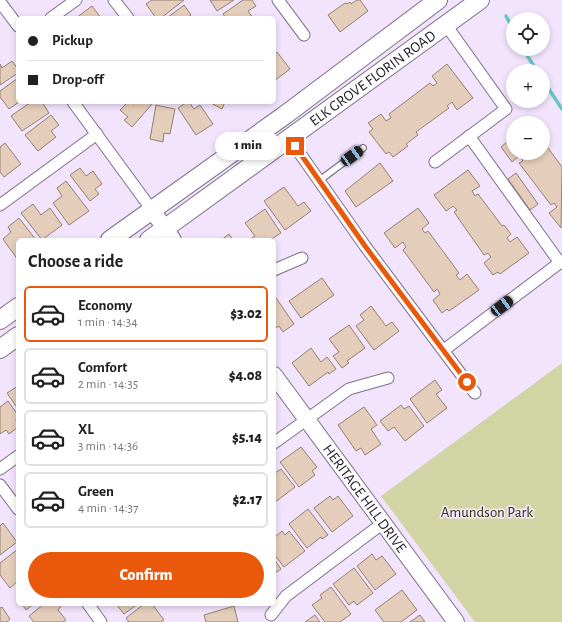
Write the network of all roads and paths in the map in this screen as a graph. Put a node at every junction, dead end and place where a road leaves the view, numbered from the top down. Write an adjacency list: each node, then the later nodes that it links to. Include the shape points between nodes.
1 (76, 0): 7 (street)
2 (114, 0): 8 (street)
3 (278, 0): 11 (street)
4 (438, 0): 20 (main road, ELK GROVE FLORIN ROAD, via 285,115)
5 (480, 0): 10 (main road, ELK GROVE FLORIN ROAD)
6 (0, 2): 9 (street)
7 (54, 16)
8 (126, 16)
9 (16, 23)
10 (446, 25): 14 (street, via 506,109); 15 (main road, ELK GROVE FLORIN ROAD)
11 (304, 35)
12 (74, 104): 13 (street)
13 (97, 134): 19 (street); 20 (street)
14 (469, 136): 17 (street); 25 (street)
15 (289, 138): 18 (street); 21 (main road, ELK GROVE FLORIN ROAD)
16 (363, 148): 18 (lane)
17 (435, 162)
18 (320, 180): 31 (street, via 365,246)
19 (0, 205)
20 (152, 210): 21 (street); 22 (main road, ELK GROVE FLORIN ROAD)
21 (169, 234): 23 (main road, ELK GROVE FLORIN ROAD)
22 (113, 238)
23 (156, 238)
24 (302, 258): 26 (street)
25 (561, 262): 31 (street)
26 (276, 269)
27 (16, 308): 28 (main road)
28 (0, 320)
29 (16, 337): 30 (main road)
30 (0, 349)
31 (444, 350): 34 (street)
32 (276, 378): 35 (street, HERITAGE HILL DRIVE)
33 (388, 378): 35 (street, via 350,389)
34 (475, 393)
35 (306, 419): 36 (street); 41 (street, HERITAGE HILL DRIVE)
36 (276, 442)
37 (16, 457): 38 (street)
38 (0, 469)
39 (0, 485): 40 (street)
40 (16, 507)
41 (383, 523): 43 (street, via 286,596); 45 (street, HERITAGE HILL DRIVE)
42 (89, 606): 44 (street)
43 (271, 615)
44 (101, 622)
45 (456, 622)

